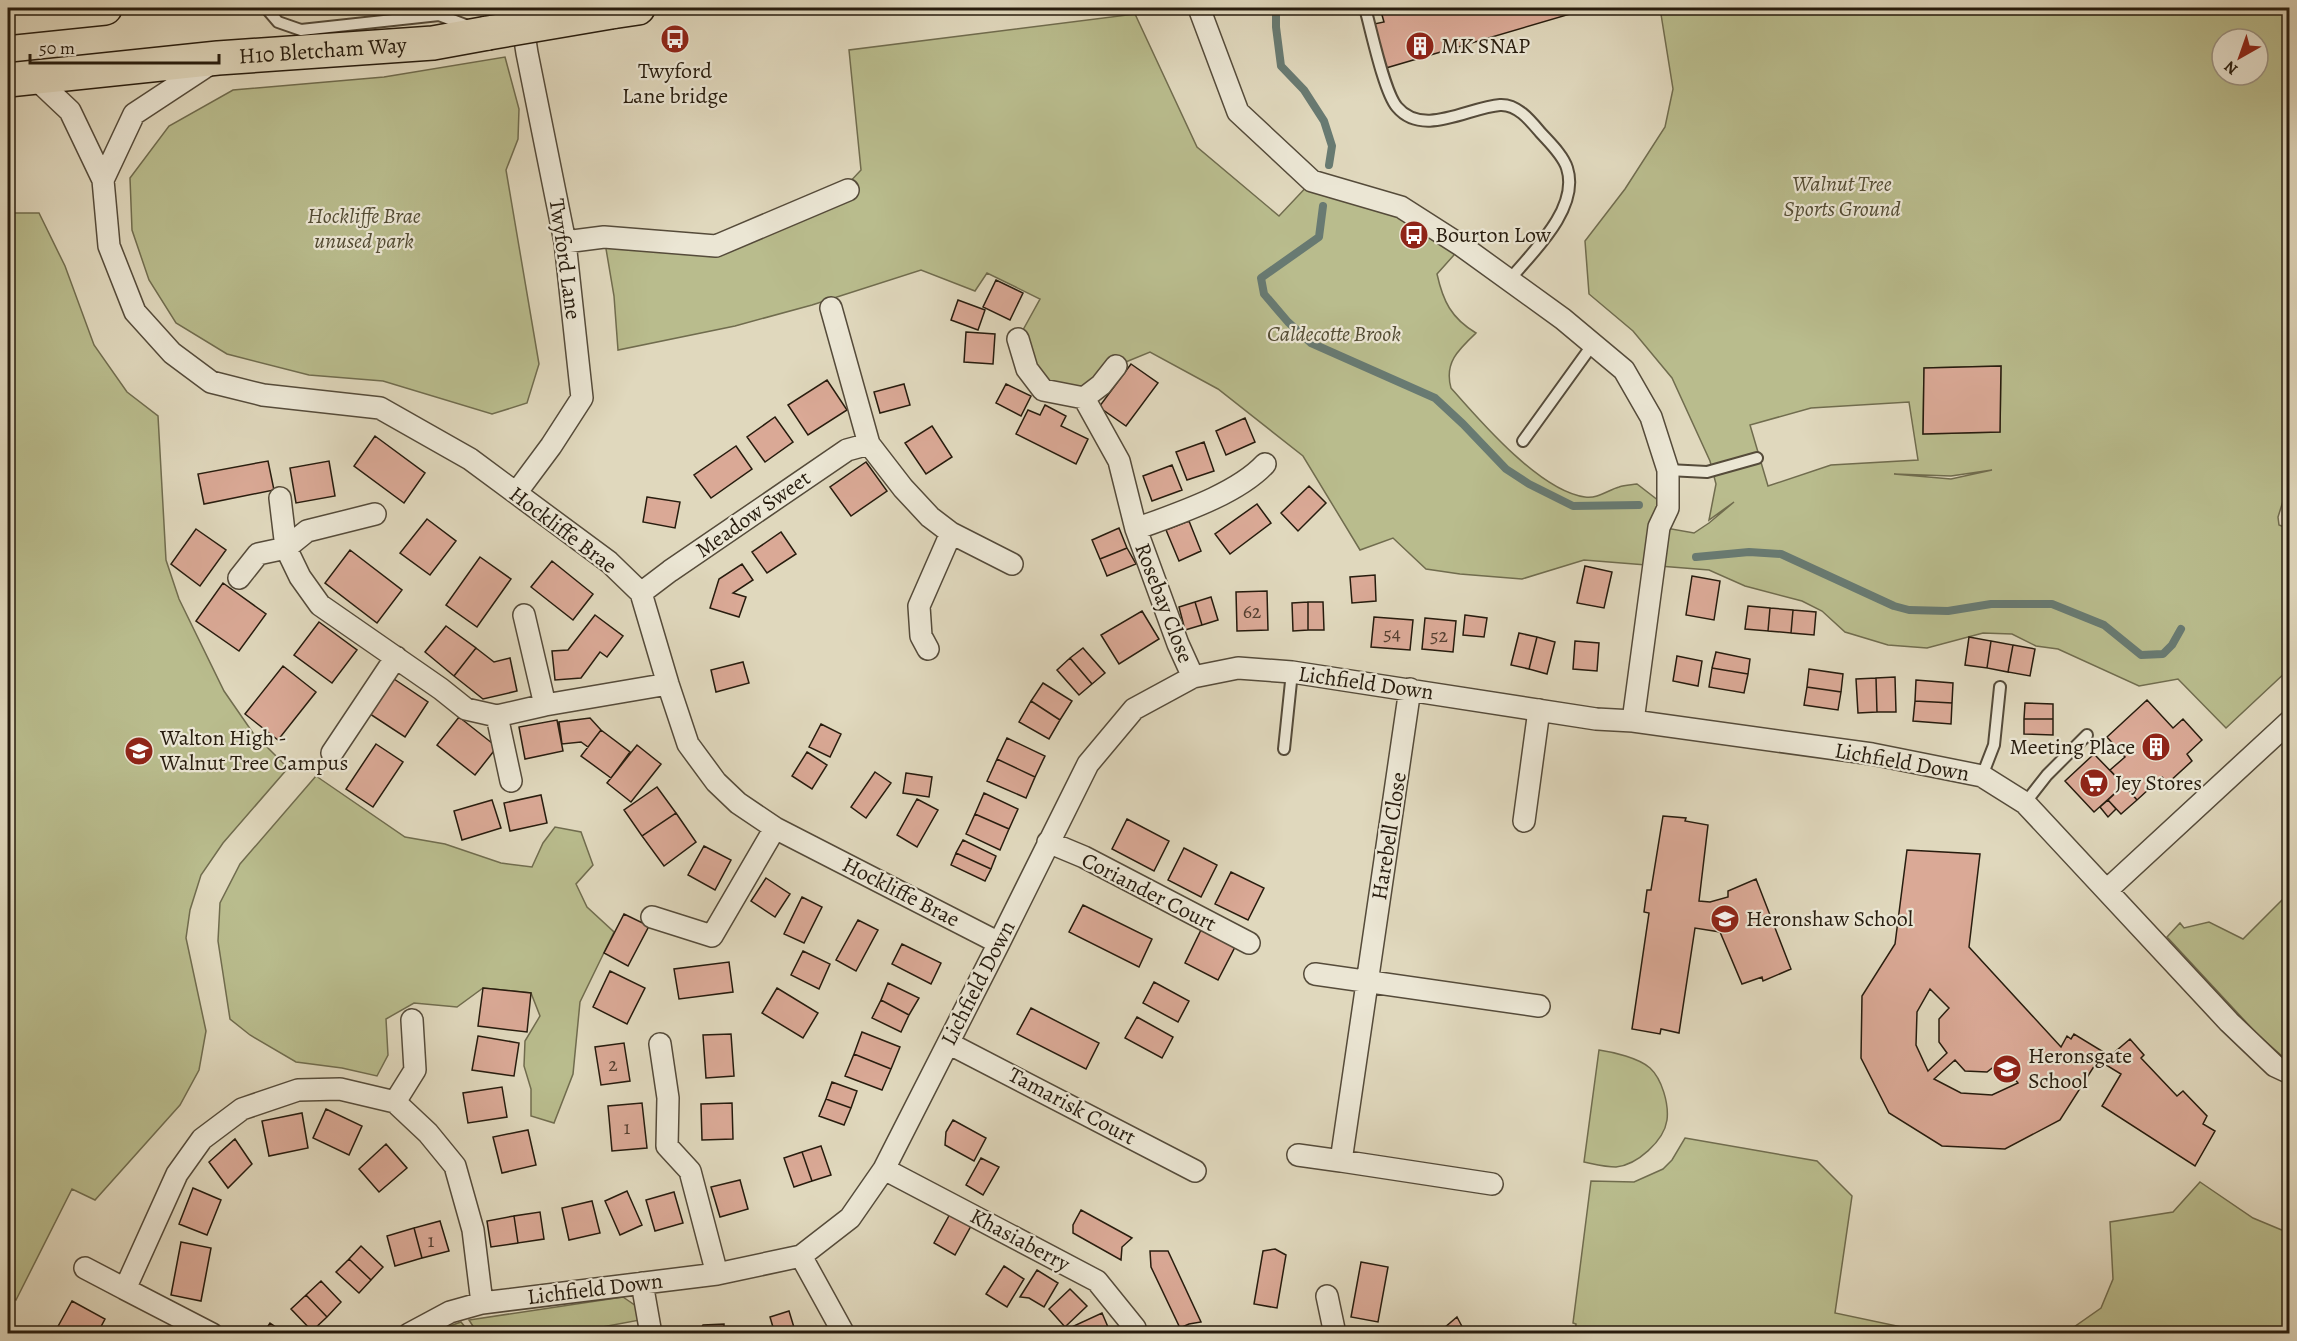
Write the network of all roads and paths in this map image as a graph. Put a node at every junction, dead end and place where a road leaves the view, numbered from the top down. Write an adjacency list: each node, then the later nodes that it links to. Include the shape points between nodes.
1 (105, 8): 7 (highway)
2 (266, 8): 8 (lane, via 278,22 302,30 439,15)
3 (520, 8): 13 (street, Twyford Lane)
4 (1199, 8): 14 (street, via 1238,112 1312,182 1401,207)
5 (1365, 8): 14 (lane, via 1386,84 1397,107 1413,118 1444,121 1502,105 1521,112 1567,166 1570,188 1557,221)
6 (624, 10): 8 (highway, H10 Bletcham Way, bridge)
7 (8, 18)
8 (488, 33): 9 (highway, H10 Bletcham Way, via 434,43)
9 (218, 58): 10 (highway, H10 Bletcham Way); 11 (street, via 134,114)
10 (21, 79): 11 (street, Hockliffe Brae, via 70,111)
11 (103, 180): 25 (street, Hockliffe Brae, via 109,246 135,312 172,353 211,382 263,395 380,408 470,459)
12 (848, 190): 13 (street, via 716,246 604,237)
13 (566, 242): 25 (street, Twyford Lane, via 582,398)
14 (1509, 280): 17 (street)
15 (831, 308): 21 (street)
16 (1018, 339): 19 (street, via 1026,369 1043,390)
17 (1593, 344): 20 (lane); 24 (street, via 1624,370 1651,417)
18 (1116, 366): 19 (street)
19 (1084, 398): 28 (street, Rosebay Close, via 1119,461)
20 (1523, 441)
21 (869, 444): 29 (street, via 903,489); 33 (street, Meadow Sweet, via 847,450)
22 (1757, 458): 24 (lane, via 1707,472)
23 (1265, 464): 28 (street, Rosebay Close, via 1254,475 1192,509)
24 (1668, 470): 45 (street, via 1668,508 1659,527)
25 (516, 493): 33 (street, Hockliffe Brae, via 609,562)
26 (280, 498): 30 (street)
27 (375, 514): 30 (street, via 307,531)
28 (1136, 529): 38 (street, Rosebay Close)
29 (951, 532): 31 (street); 35 (street, via 919,606 921,636)
30 (286, 548): 32 (street, via 258,554); 36 (street, via 320,605)
31 (1012, 564)
32 (239, 578)
33 (641, 593): 39 (street, Hockliffe Brae)
34 (524, 615): 42 (street)
35 (928, 649)
36 (396, 657): 44 (street, via 466,709); 49 (street)
37 (1292, 672): 38 (street, Lichfield Down, via 1238,668); 41 (street, Lichfield Down); 48 (lane)
38 (1193, 677): 55 (street, Lichfield Down, via 1134,709 1088,764)
39 (668, 684): 42 (street); 54 (street, Hockliffe Brae, via 688,744 716,782 738,803)
40 (2000, 687): 50 (lane, via 1994,745)
41 (1410, 689): 43 (street, Lichfield Down); 61 (street, Harebell Close)
42 (545, 705): 44 (street)
43 (1539, 710): 45 (street, Lichfield Down); 53 (street)
44 (497, 716): 51 (street)
45 (1634, 721): 50 (street, Lichfield Down, via 1872,754)
46 (2289, 721): 56 (street)
47 (2087, 735): 52 (lane)
48 (1284, 749)
49 (332, 753)
50 (1982, 776): 52 (street, Lichfield Down)
51 (511, 782)
52 (2025, 803): 56 (street, Lichfield Down)
53 (1524, 821)
54 (775, 828): 57 (street, via 712,936); 58 (street, Hockliffe Brae)
55 (1048, 842): 58 (street, Lichfield Down); 59 (street, Coriander Court)
56 (2107, 890): 66 (street, Lichfield Down, via 2229,1022 2275,1066)
57 (652, 917)
58 (999, 943): 64 (street, Lichfield Down)
59 (1249, 943)
60 (1315, 974): 61 (street)
61 (1366, 982): 62 (street); 69 (street, Harebell Close)
62 (1539, 1006)
63 (412, 1020): 67 (street, via 415,1070)
64 (948, 1043): 70 (street, Lichfield Down); 71 (street, Tamarisk Court)
65 (660, 1044): 75 (street, via 668,1098 667,1146 690,1171)
66 (2289, 1073)
67 (395, 1102): 77 (street, via 340,1089 298,1090 242,1109 202,1139 177,1174); 79 (street, via 455,1166 473,1230)
68 (1298, 1155): 69 (street)
69 (1341, 1161): 72 (street)
70 (884, 1169): 73 (street, Lichfield Down, via 850,1218); 84 (street, Khasiaberry, via 1097,1281)
71 (1196, 1171)
72 (1492, 1184)
73 (801, 1256): 75 (street, Lichfield Down); 83 (street)
74 (85, 1268): 77 (street)
75 (717, 1274): 76 (street, Lichfield Down)
76 (642, 1283): 79 (street, Lichfield Down); 82 (street)
77 (125, 1289): 80 (street)
78 (1328, 1296): 85 (street)
79 (482, 1303): 81 (street, Lichfield Down, via 450,1312)
80 (212, 1334)
81 (409, 1334)
82 (651, 1334)
83 (844, 1334)
84 (1136, 1334)
85 (1335, 1334)

